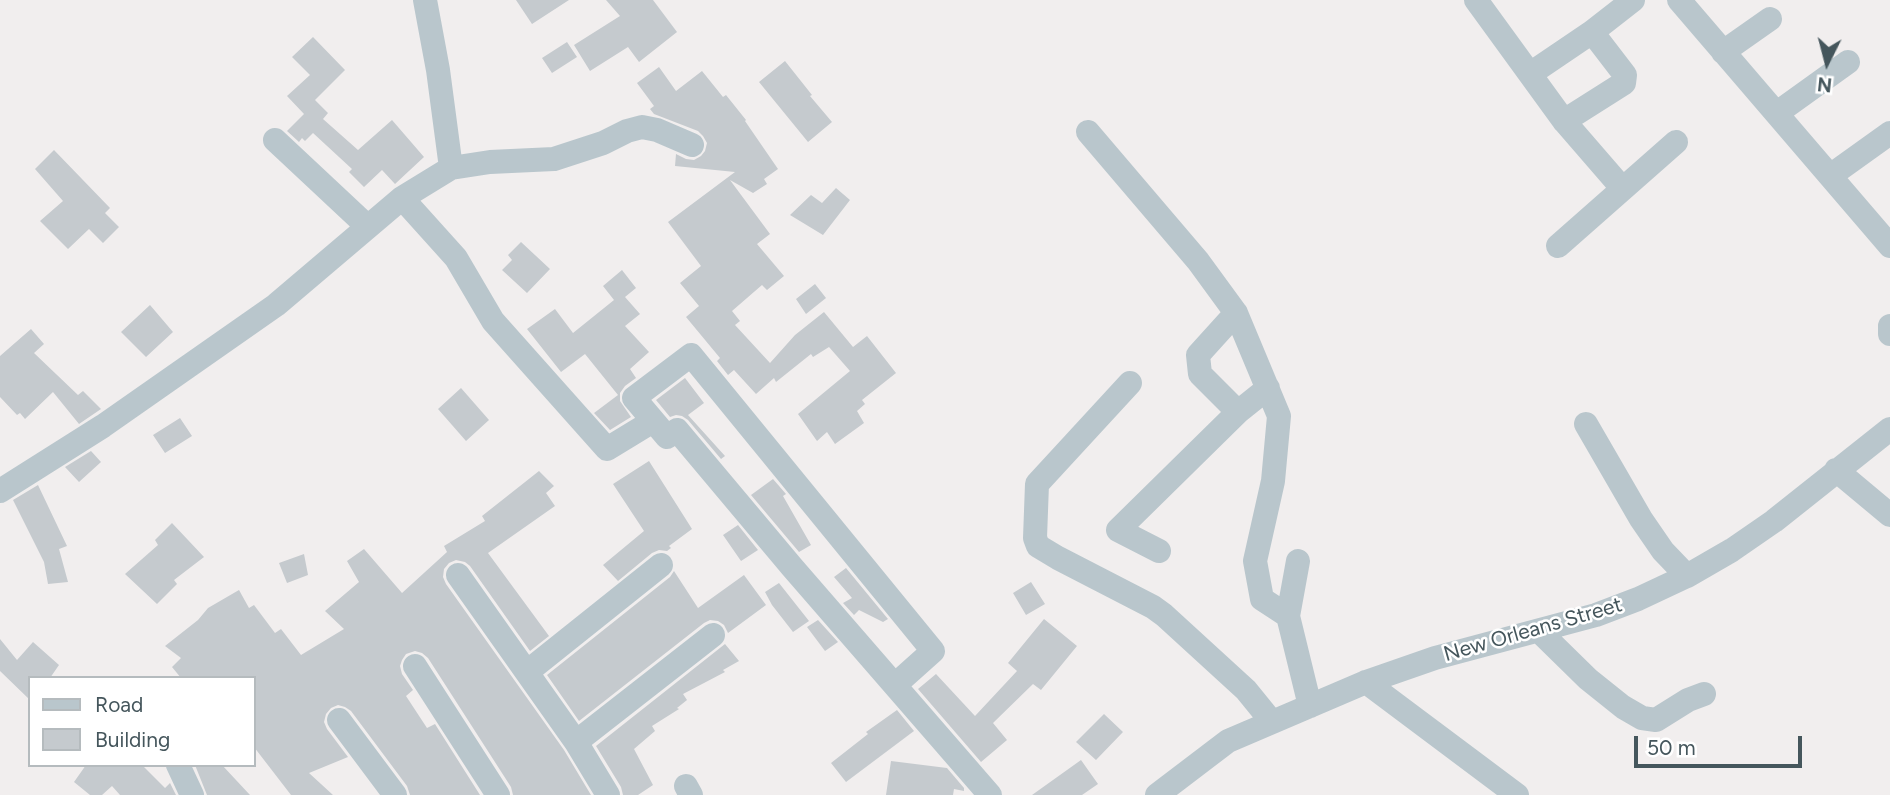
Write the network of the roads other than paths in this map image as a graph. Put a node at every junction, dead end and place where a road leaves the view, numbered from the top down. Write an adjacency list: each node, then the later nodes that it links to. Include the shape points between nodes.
1 (425, 0): 18 (street)
2 (1476, 0): 10 (street)
3 (1633, 0): 5 (street)
4 (1679, 0): 8 (street)
5 (1605, 7): 7 (street)
6 (1770, 19): 8 (street)
7 (1592, 32): 10 (street); 12 (street, via 1625,75 1624,83)
8 (1723, 52): 11 (street)
9 (1848, 62): 11 (street)
10 (1530, 74): 12 (street)
11 (1777, 113): 19 (street)
12 (1563, 121): 20 (street)
13 (1088, 132): 25 (street)
14 (1890, 132): 19 (street)
15 (275, 140): 22 (street)
16 (1676, 142): 20 (street)
17 (692, 145): 18 (street, via 642,127 554,159)
18 (451, 168): 21 (street)
19 (1830, 176): 24 (street)
20 (1622, 188): 23 (street)
21 (402, 198): 22 (street); 31 (street, via 456,258 493,321 607,449)
22 (368, 227): 35 (street, via 276,305 103,426)
23 (1558, 246)
24 (1890, 246)
25 (1236, 313): 29 (street); 30 (street, via 1198,355 1200,374)
26 (1890, 326): 27 (street)
27 (1890, 334)
28 (1130, 383): 52 (street, via 1037,484 1038,546 1164,615 1246,690)
29 (1268, 388): 30 (street); 42 (street, via 1279,416 1273,481 1255,561 1262,599)
30 (1238, 412): 37 (street, via 1118,530)
31 (653, 421): 48 (street, via 667,437 677,430); 48 (street, via 634,398 691,355 933,651)
32 (1586, 424): 41 (street, via 1641,519)
33 (1890, 429): 34 (street, New Orleans Street)
34 (1836, 470): 36 (street); 41 (street, New Orleans Street, via 1774,521)
35 (0, 491)
36 (1890, 514)
37 (1160, 551)
38 (1298, 561): 42 (street)
39 (661, 565): 46 (street)
40 (458, 575): 46 (street)
41 (1688, 576): 43 (street, New Orleans Street, via 1596,615)
42 (1288, 616): 50 (street)
43 (1539, 631): 47 (street, New Orleans Street, via 1435,658); 49 (street, via 1588,679 1642,718 1656,720)
44 (713, 635): 53 (street)
45 (415, 666): 57 (street)
46 (527, 672): 53 (street)
47 (1366, 682): 50 (street, New Orleans Street); 61 (street)
48 (895, 685): 59 (street)
49 (1704, 694)
50 (1310, 706): 52 (street, New Orleans Street)
51 (339, 720): 56 (street)
52 (1272, 722): 60 (street, New Orleans Street, via 1228,741)
53 (576, 742): 58 (street)
54 (179, 767): 55 (street)
55 (192, 795)
56 (395, 795)
57 (498, 795)
58 (608, 795)
59 (990, 795)
60 (1157, 795)
61 (1517, 795)

